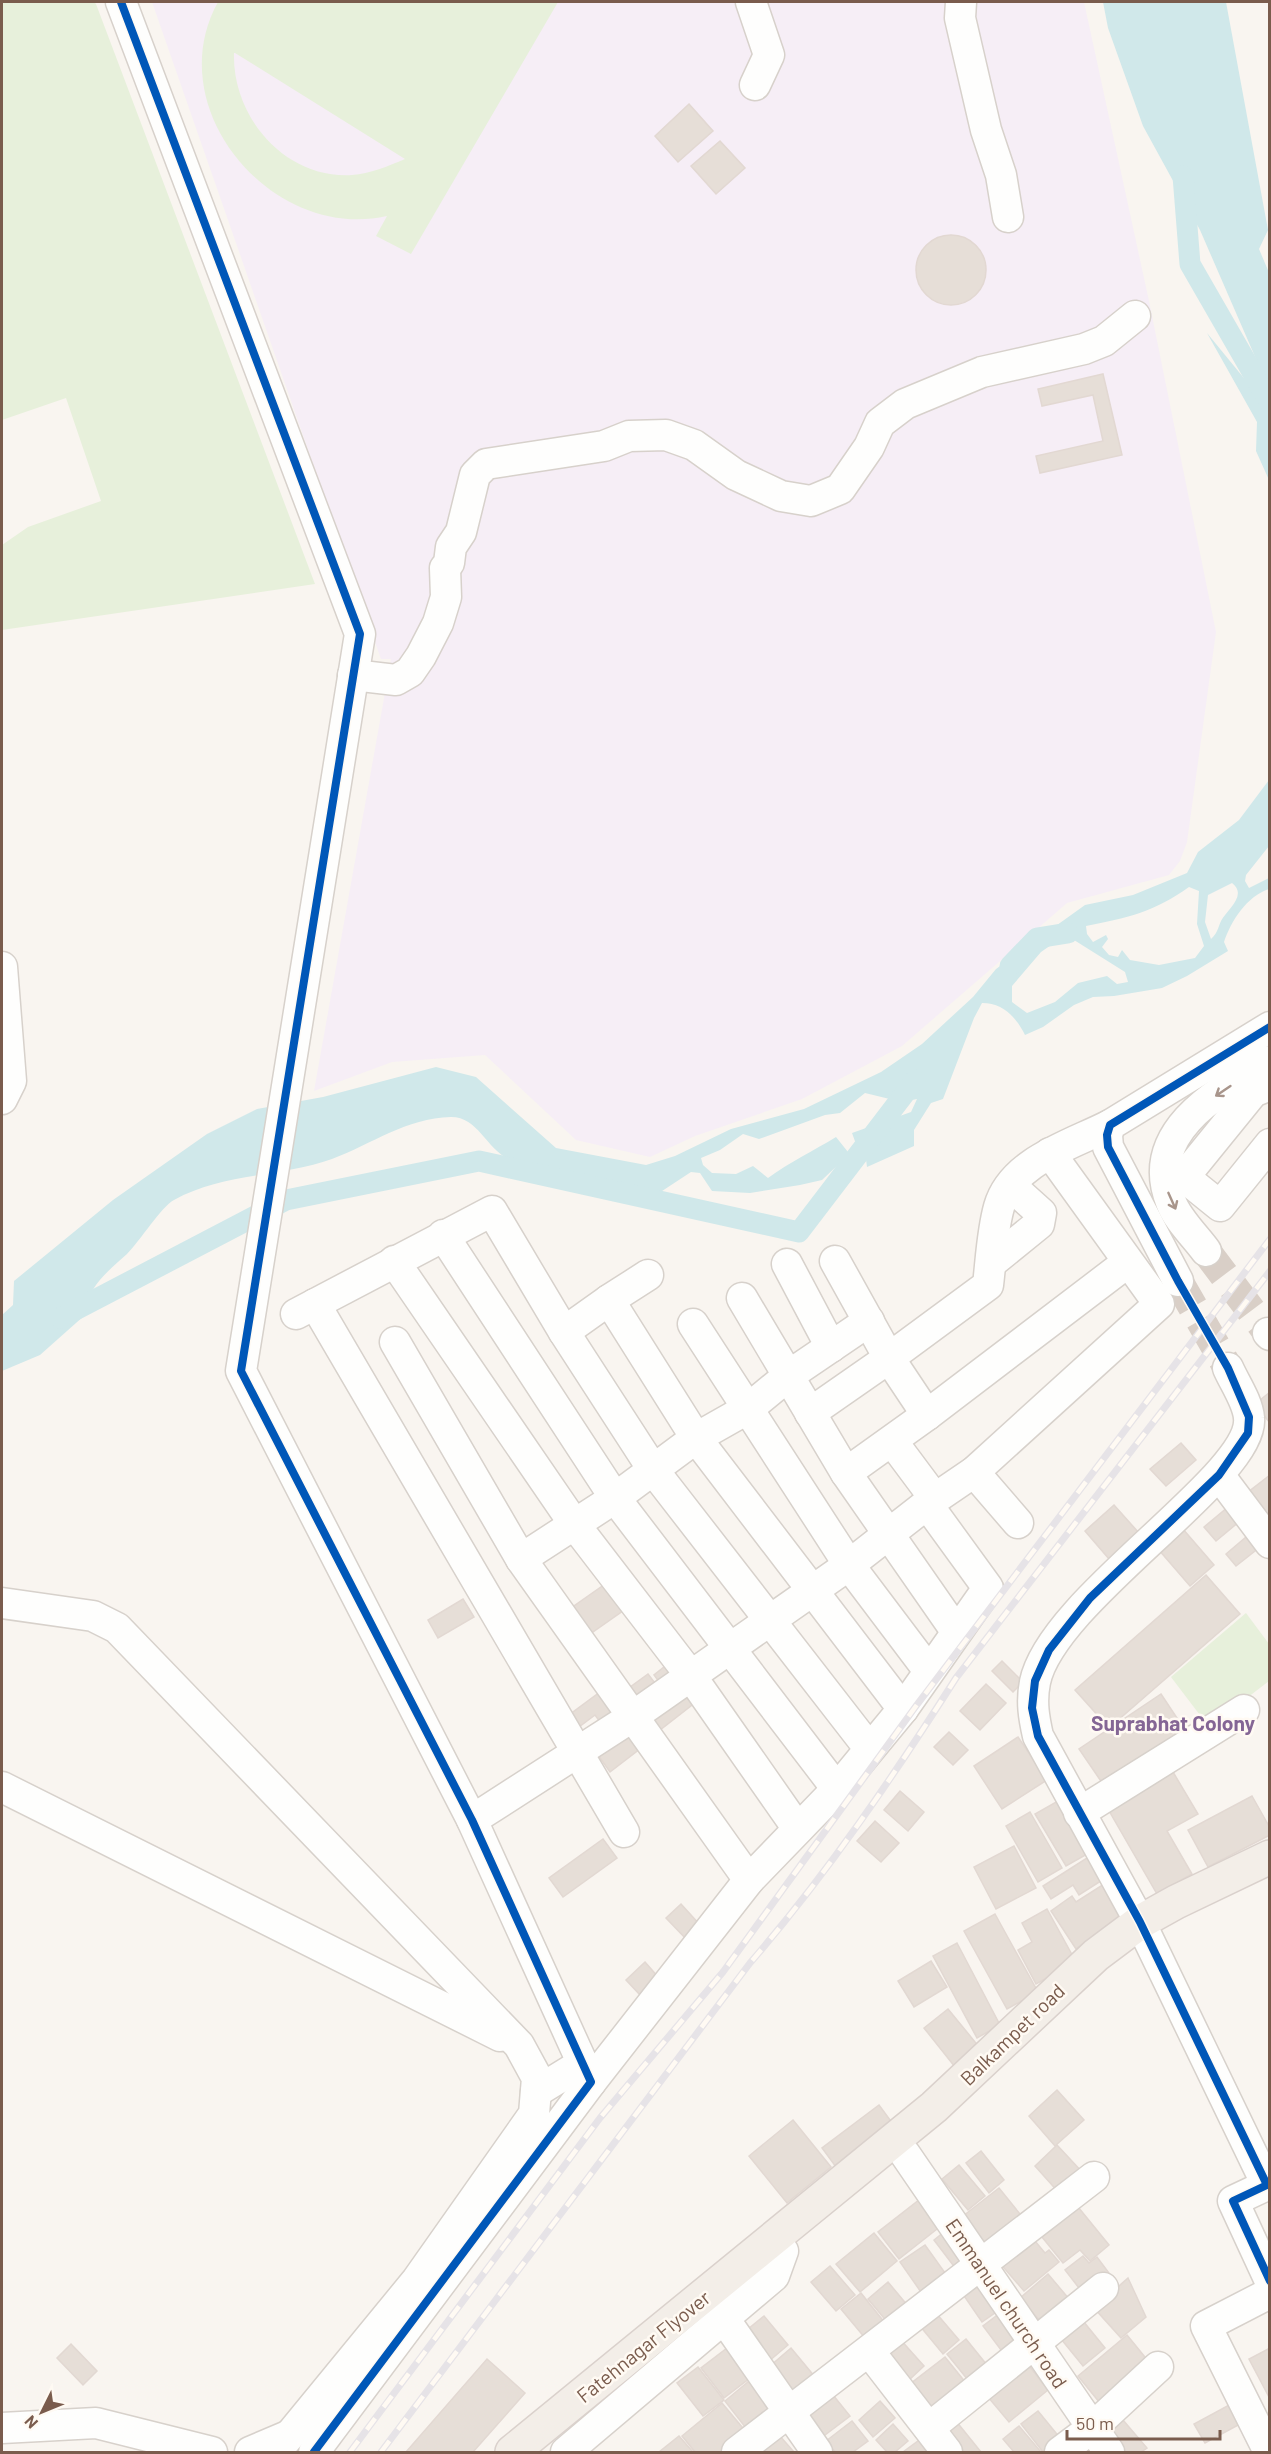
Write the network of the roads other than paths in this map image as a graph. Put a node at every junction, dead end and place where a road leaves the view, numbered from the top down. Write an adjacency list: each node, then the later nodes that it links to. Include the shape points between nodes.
1 (121, 2): 7 (street, via 360,634)
2 (751, 2): 4 (street, via 769,55)
3 (961, 2): 5 (street, via 960,18 986,130 1001,175)
4 (755, 85)
5 (1008, 217)
6 (1135, 316): 7 (street, via 1104,341 1084,349 982,372 905,404 880,423 869,447 840,489 811,501 781,496 736,475 694,445 666,435 629,436 604,446 486,464 475,475 461,532 451,547 445,568 446,597 438,624 421,656 410,672 396,680)
7 (353, 675): 71 (street, via 241,1371)
8 (2, 967): 12 (street, via 11,1081)
9 (1269, 1027): 13 (street)
10 (1269, 1061): 19 (street, one-way to 19, via 1200,1106 1180,1126 1168,1149 1164,1179 1171,1204)
11 (1269, 1085): 14 (street, via 1253,1092)
12 (2, 1099)
13 (1110, 1125): 15 (street); 26 (street, via 1108,1147)
14 (1223, 1132): 16 (street); 16 (street, via 1184,1177 1220,1206)
15 (1050, 1153): 17 (street, via 1016,1176); 22 (street)
16 (1263, 1153)
17 (1011, 1186): 23 (street, via 999,1206); 23 (street, via 1041,1213 1039,1224)
18 (443, 1235): 20 (street); 31 (street, via 492,1211); 34 (street)
19 (1206, 1251)
20 (394, 1261): 51 (street); 67 (street, via 305,1309)
21 (835, 1261): 29 (street)
22 (1128, 1262): 40 (street); 45 (street, via 1159,1304)
23 (991, 1263): 35 (street, via 988,1285)
24 (787, 1264): 33 (street)
25 (648, 1275): 28 (street)
26 (1178, 1281)
27 (741, 1298): 37 (street)
28 (609, 1300): 31 (street); 41 (street)
29 (869, 1321): 33 (street); 35 (street)
30 (693, 1324): 38 (street)
31 (561, 1327): 34 (street); 43 (street)
32 (395, 1342): 54 (street)
33 (831, 1347): 37 (street)
34 (519, 1351): 48 (street)
35 (890, 1358): 39 (street); 40 (street)
36 (1228, 1368): 46 (street, via 1249,1417 1248,1433)
37 (788, 1376): 38 (street); 39 (street)
38 (749, 1408): 41 (street); 47 (street)
39 (810, 1413): 44 (street)
40 (927, 1415): 42 (street)
41 (696, 1438): 43 (street); 56 (street)
42 (892, 1441): 44 (street); 49 (street, via 933,1496)
43 (654, 1471): 48 (street); 58 (street)
44 (844, 1471): 47 (street); 52 (street)
45 (974, 1472): 49 (street); 50 (street)
46 (1219, 1475): 53 (street); 70 (street, via 1090,1598 1049,1650 1035,1681 1032,1708 1038,1736)
47 (804, 1494): 55 (street)
48 (615, 1498): 51 (street); 60 (street)
49 (927, 1504): 52 (street); 59 (street, via 988,1588)
50 (1018, 1523)
51 (575, 1525): 54 (street); 62 (street)
52 (889, 1535): 55 (street); 59 (street)
53 (1269, 1544)
54 (521, 1559): 65 (street)
55 (849, 1565): 56 (street); 61 (street)
56 (814, 1590): 58 (street); 63 (street)
57 (2, 1603): 78 (street, via 93,1616 117,1628)
58 (771, 1619): 60 (street); 66 (street)
59 (956, 1631): 61 (street)
60 (731, 1647): 62 (street); 69 (street)
61 (929, 1671): 63 (street)
62 (691, 1676): 65 (street); 72 (street)
63 (903, 1709): 66 (street)
64 (1244, 1710): 70 (street)
65 (632, 1717): 67 (street); 76 (street)
66 (869, 1748): 69 (street)
67 (576, 1753): 71 (street); 73 (street)
68 (2, 1787): 78 (street)
69 (837, 1789): 72 (street)
70 (1079, 1813): 77 (street)
71 (472, 1820): 79 (street)
72 (798, 1829): 76 (street)
73 (624, 1832)
74 (1269, 1857): 77 (main road, Balkampet road, via 1176,1902)
75 (1269, 1877): 77 (main road, Balkampet road)
76 (749, 1880): 79 (street)
77 (1144, 1931): 81 (main road, Balkampet road, via 1009,2066); 83 (main road, Balkampet road, via 1096,1955); 85 (street, via 1266,2185 1233,2201)
78 (519, 2046): 80 (street, via 537,2078)
79 (587, 2073): 80 (street); 102 (street)
80 (536, 2092): 98 (street, via 534,2114 417,2280)
81 (905, 2154): 83 (main road, Balkampet road); 84 (street, Emmanuel church road)
82 (1094, 2177): 84 (street)
83 (778, 2246): 86 (main road, Fatehnagar Flyover); 89 (street, via 774,2276); 103 (street, via 755,2236)
84 (981, 2265): 90 (street, Emmanuel church road); 91 (street)
85 (1269, 2281)
86 (732, 2284): 104 (main road, Fatehnagar Flyover); 105 (main road, Fatehnagar Flyover)
87 (1103, 2288): 90 (street)
88 (1269, 2293): 112 (street, via 1206,2326)
89 (725, 2320): 93 (street); 106 (street)
90 (1034, 2342): 94 (street, Emmanuel church road); 96 (street)
91 (869, 2351): 93 (street); 96 (street)
92 (1158, 2367): 94 (street)
93 (789, 2411): 107 (street); 108 (street)
94 (1092, 2427): 110 (street); 111 (street, Emmanuel church road)
95 (2, 2428): 100 (street, via 96,2423)
96 (928, 2428): 109 (street)
97 (2, 2440): 99 (street)
98 (283, 2444): 101 (street)
99 (13, 2452)
100 (212, 2452)
101 (250, 2452)
102 (314, 2452)
103 (499, 2452)
104 (512, 2452)
105 (538, 2452)
106 (566, 2452)
107 (737, 2452)
108 (817, 2452)
109 (947, 2452)
110 (1060, 2452)
111 (1109, 2452)
112 (1269, 2452)

